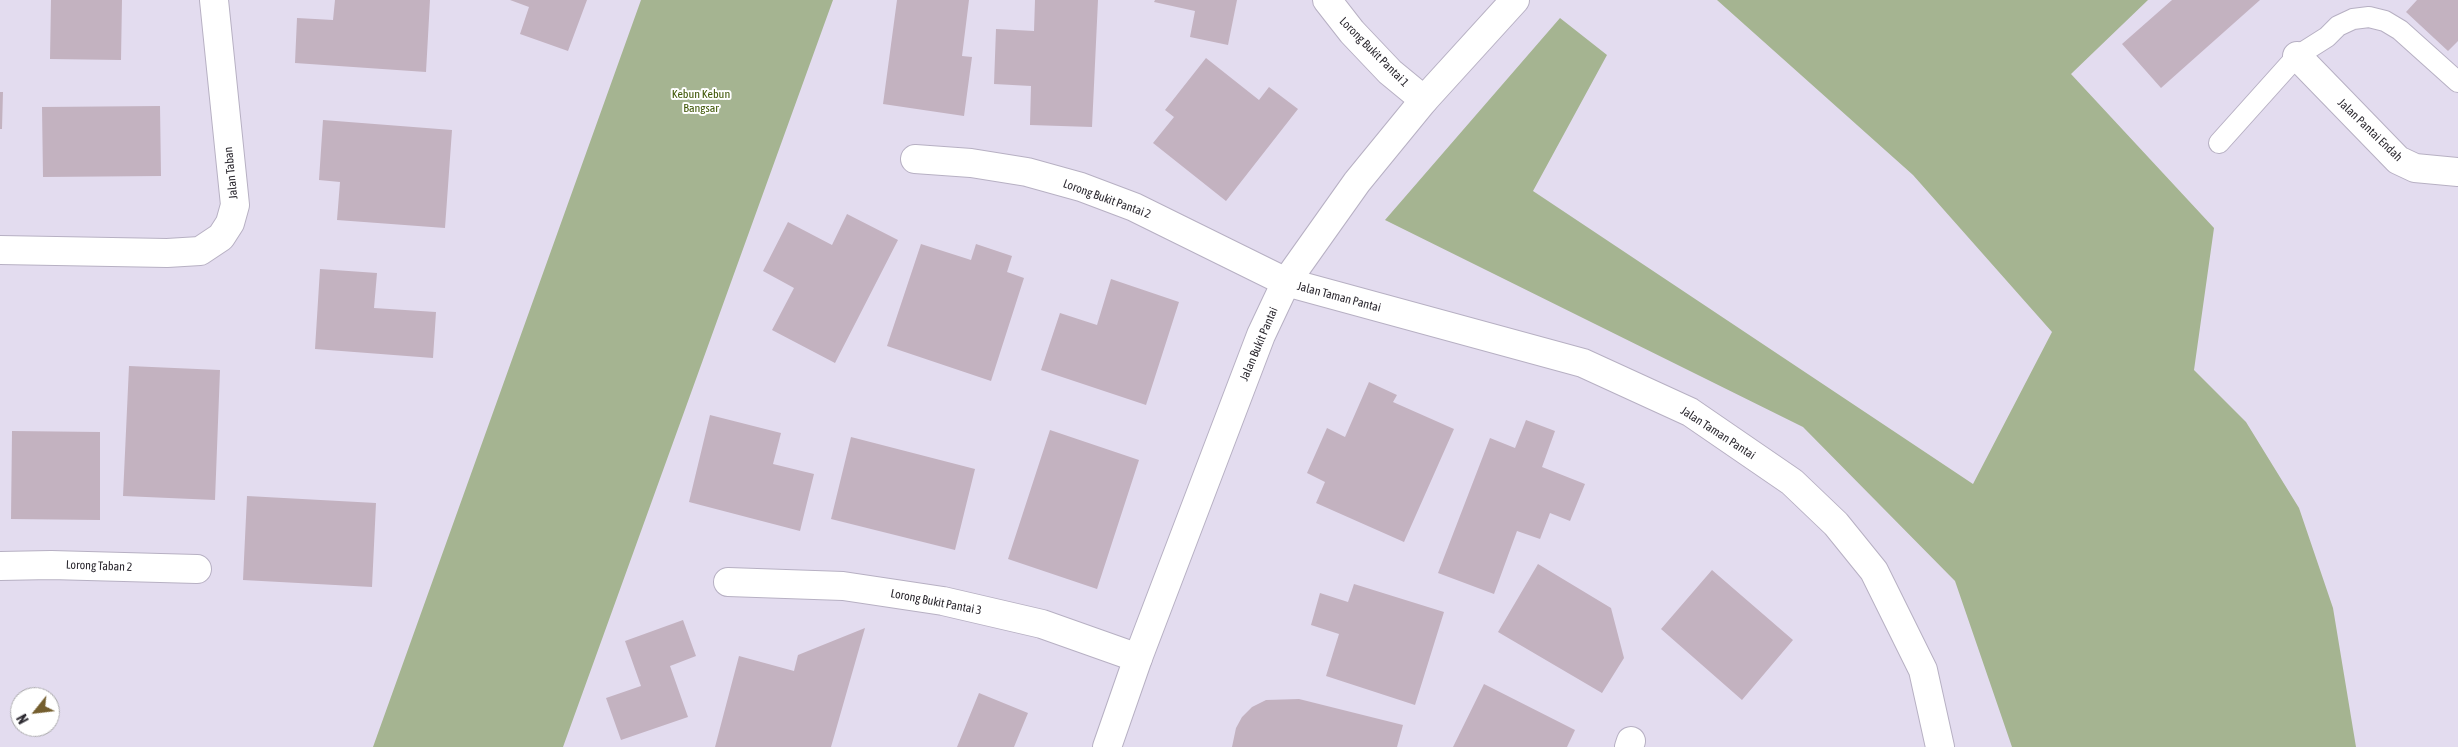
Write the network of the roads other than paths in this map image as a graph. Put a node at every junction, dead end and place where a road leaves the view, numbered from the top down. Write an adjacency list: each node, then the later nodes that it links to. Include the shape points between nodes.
1 (214, 0): 10 (street, Jalan Taban, via 235,205 230,223 221,237 200,251 167,253)
2 (1327, 0): 6 (street, Lorong Bukit Pantai 1, via 1390,72)
3 (1515, 0): 6 (street, Jalan Bukit Pantai)
4 (2297, 56): 5 (lane, via 2338,26 2354,19 2369,18 2386,21 2400,30); 7 (lane); 9 (street, Jalan Pantai Endah, via 2398,160 2415,168)
5 (2458, 82)
6 (1424, 100): 11 (street, Jalan Bukit Pantai, via 1357,182)
7 (2219, 143)
8 (915, 159): 11 (street, Lorong Bukit Pantai 2, via 1027,172 1081,188 1134,207)
9 (2458, 172)
10 (0, 250)
11 (1286, 282): 15 (street, Jalan Bukit Pantai, via 1261,335); 17 (street, Jalan Taman Pantai, via 1583,363 1690,412 1792,482 1836,524 1874,571 1923,670)
12 (0, 566): 13 (street, Lorong Taban 2)
13 (197, 569)
14 (728, 582): 15 (street, Lorong Bukit Pantai 3, via 843,586 943,600 1042,624)
15 (1138, 658): 16 (street, Jalan Bukit Pantai)
16 (1107, 747)
17 (1940, 747)

